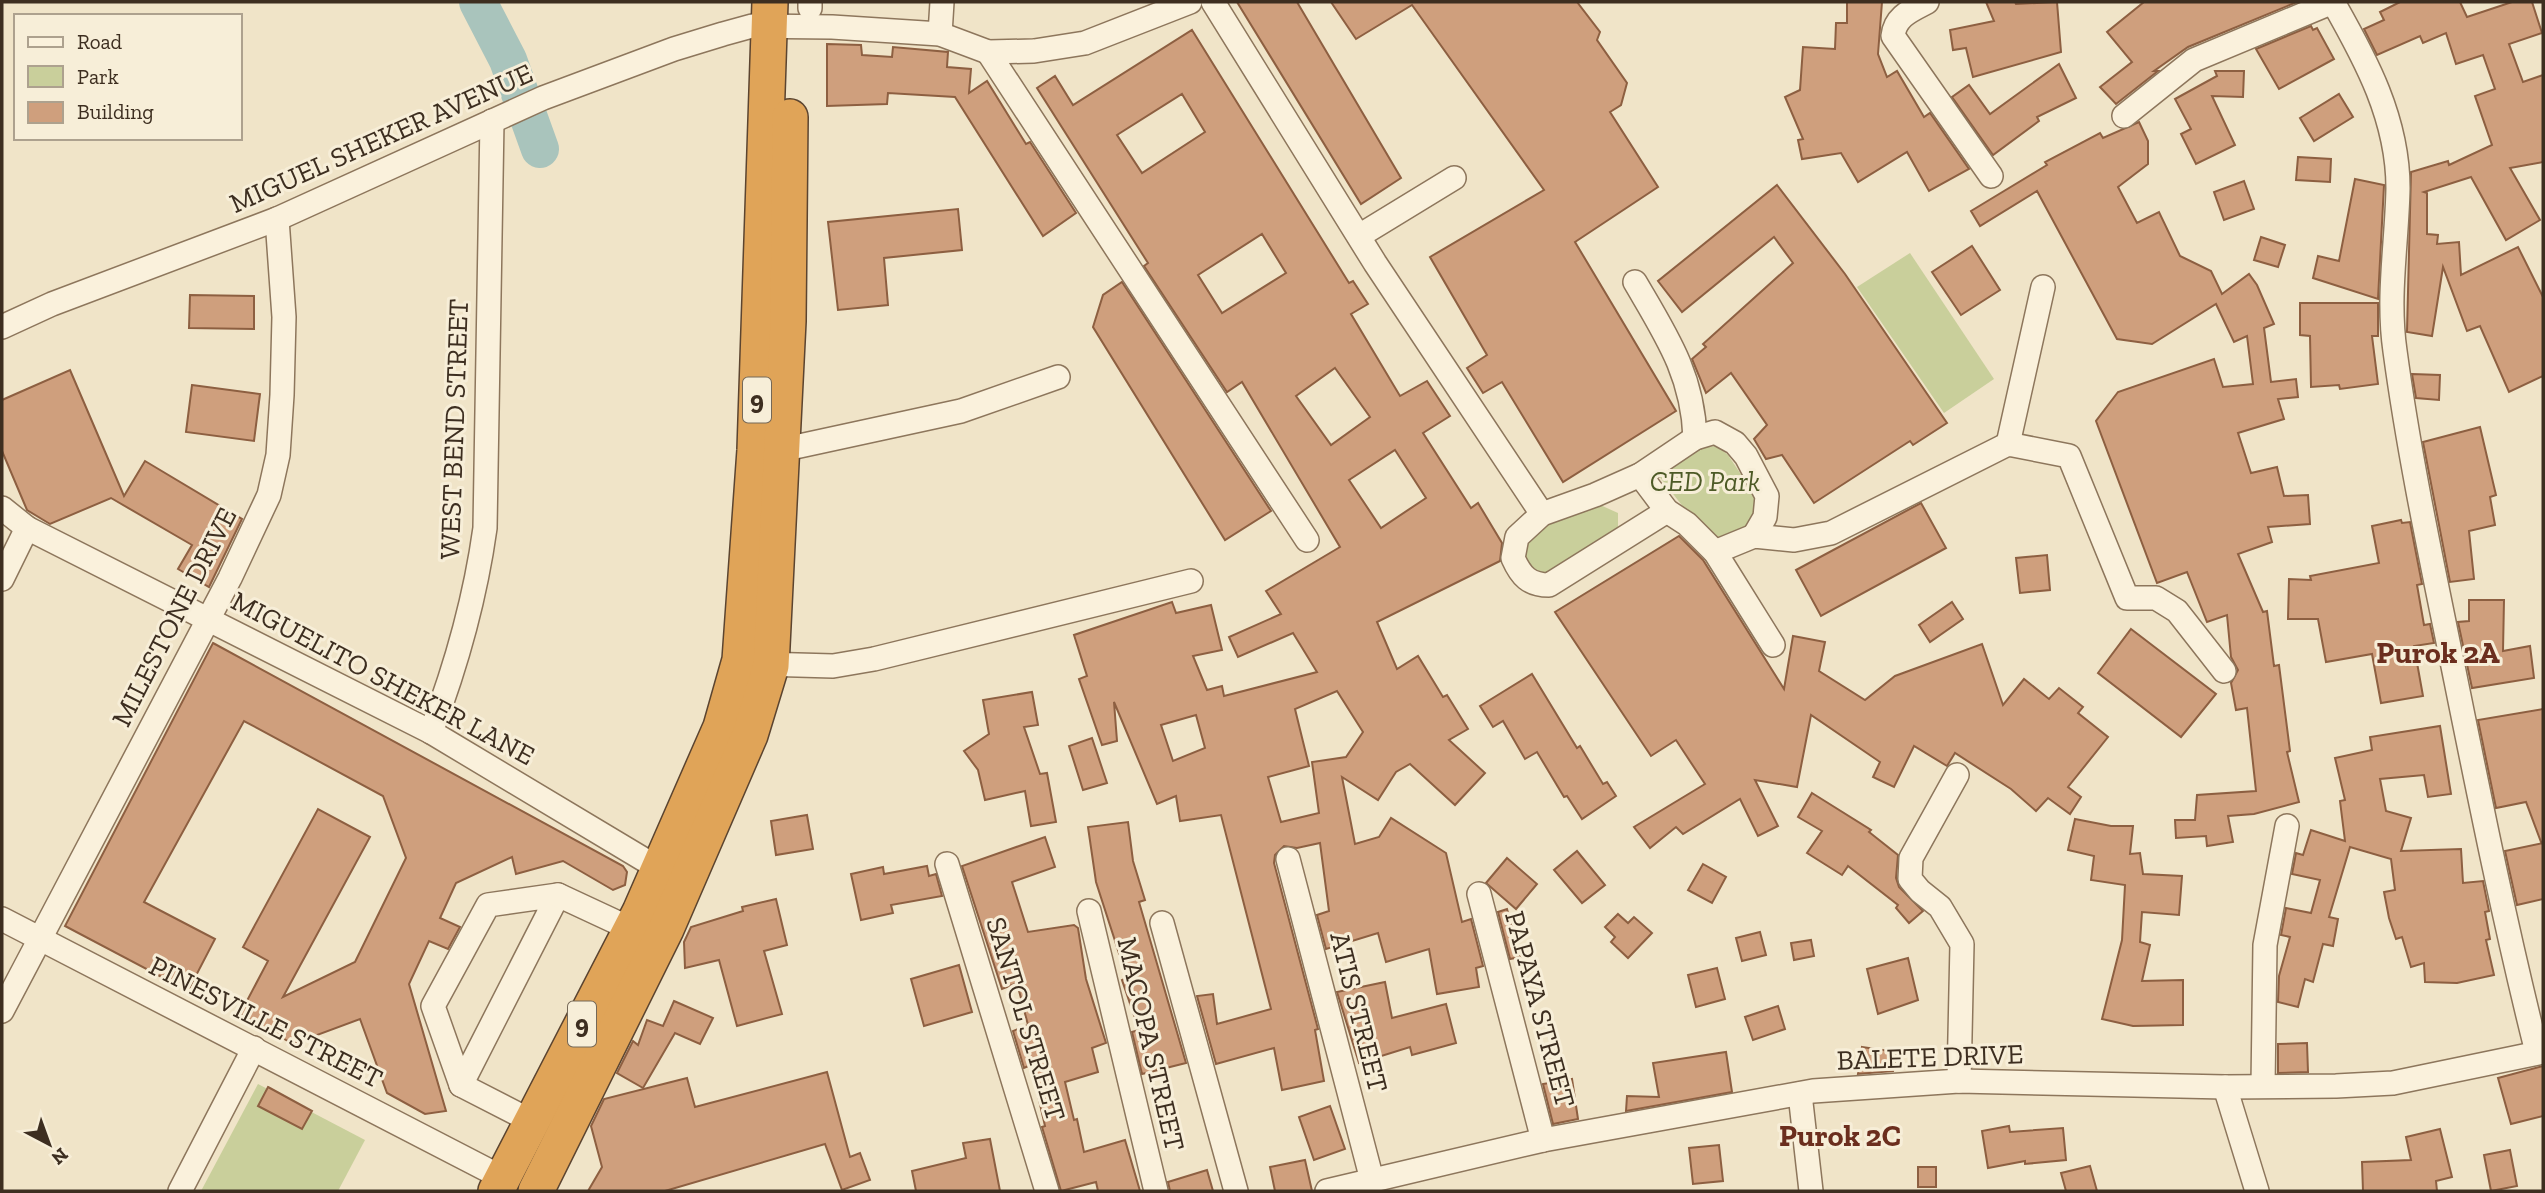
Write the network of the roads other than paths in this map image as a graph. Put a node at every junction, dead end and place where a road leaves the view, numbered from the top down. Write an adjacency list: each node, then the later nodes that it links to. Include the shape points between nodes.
1 (942, 2): 7 (street)
2 (1191, 2): 8 (street, via 1085,43)
3 (1213, 2): 14 (street)
4 (1927, 2): 11 (street, via 1905,13 1893,36)
5 (2333, 2): 9 (street, via 2194,60); 51 (street, via 2371,68 2392,128 2398,188 2390,289 2394,348 2507,930)
6 (790, 11): 7 (street, MIGUEL SHEKER AVENUE); 10 (street, MIGUEL SHEKER AVENUE, via 674,48); 21 (highway, 9, via 788,321); 34 (highway, 9, via 755,450)
7 (940, 34): 8 (street, MIGUEL SHEKER AVENUE)
8 (988, 52): 28 (street)
9 (2123, 116)
10 (492, 121): 13 (street, MIGUEL SHEKER AVENUE); 36 (street, WEST BEND STREET, via 485,528 461,650)
11 (1991, 176)
12 (1454, 178): 14 (street)
13 (277, 219): 17 (street, MIGUEL SHEKER AVENUE); 32 (street, MILESTONE DRIVE, via 284,317 278,455 269,495)
14 (1359, 236): 25 (street)
15 (1635, 282): 19 (street, via 1671,344 1694,403)
16 (2043, 286): 20 (street)
17 (2, 327)
18 (1058, 377): 21 (street, via 961,411)
19 (1696, 439): 22 (street); 27 (street, via 1715,432 1735,443 1746,456 1767,496 1765,517)
20 (2008, 444): 27 (street, via 1831,533 1794,540); 35 (street, via 2069,456 2127,598 2156,598 2177,611)
21 (781, 450): 34 (highway, 9)
22 (1640, 475): 24 (street); 25 (street)
23 (2, 508): 26 (street, MIGUELITO SHEKER LANE)
24 (1667, 511): 25 (street, via 1549,584 1536,585 1518,569 1513,550 1517,537); 29 (street)
25 (1542, 514)
26 (27, 528): 30 (street); 32 (street, MIGUELITO SHEKER LANE)
27 (1754, 536): 29 (street)
28 (1307, 540)
29 (1715, 552): 33 (street)
30 (2, 579)
31 (1191, 581): 34 (street, via 874,659 833,666)
32 (208, 618): 36 (street, MIGUELITO SHEKER LANE); 48 (street, MILESTONE DRIVE)
33 (1773, 645)
34 (755, 663): 41 (highway, 9); 62 (highway, 9, via 750,735 666,929)
35 (2224, 671)
36 (431, 732): 41 (street, MIGUELITO SHEKER LANE)
37 (1957, 775): 52 (street, via 1911,858 1909,871 1913,884 1940,907 1962,944)
38 (2287, 826): 54 (street, via 2265,945)
39 (1289, 859): 59 (street, ATIS STREET)
40 (947, 864): 63 (street, SANTOL STREET)
41 (658, 868): 47 (highway, 9)
42 (1479, 894): 58 (street, PAPAYA STREET)
43 (558, 895): 47 (street); 53 (street); 53 (street, via 488,905 433,1006)
44 (1089, 911): 64 (street, MACOPA STREET)
45 (2, 919): 48 (street, PINESVILLE STREET)
46 (1162, 923): 65 (street)
47 (631, 929): 57 (highway, 9)
48 (39, 939): 49 (street, MILESTONE DRIVE); 50 (street, PINESVILLE STREET)
49 (2, 1011)
50 (254, 1048): 60 (street, PINESVILLE STREET); 61 (street)
51 (2540, 1052): 54 (street, BALETE DRIVE, via 2393,1083)
52 (1959, 1081): 55 (street, BALETE DRIVE); 56 (street, BALETE DRIVE)
53 (461, 1086): 57 (street)
54 (2263, 1086): 55 (street, BALETE DRIVE)
55 (2225, 1087): 68 (street)
56 (1800, 1094): 58 (street, BALETE DRIVE); 67 (street)
57 (533, 1122): 60 (highway, 9)
58 (1543, 1139): 59 (street, BALETE DRIVE)
59 (1372, 1180): 66 (street, BALETE DRIVE)
60 (500, 1185)
61 (180, 1191)
62 (536, 1191)
63 (1048, 1191)
64 (1156, 1191)
65 (1236, 1191)
66 (1327, 1191)
67 (1811, 1191)
68 (2257, 1191)

